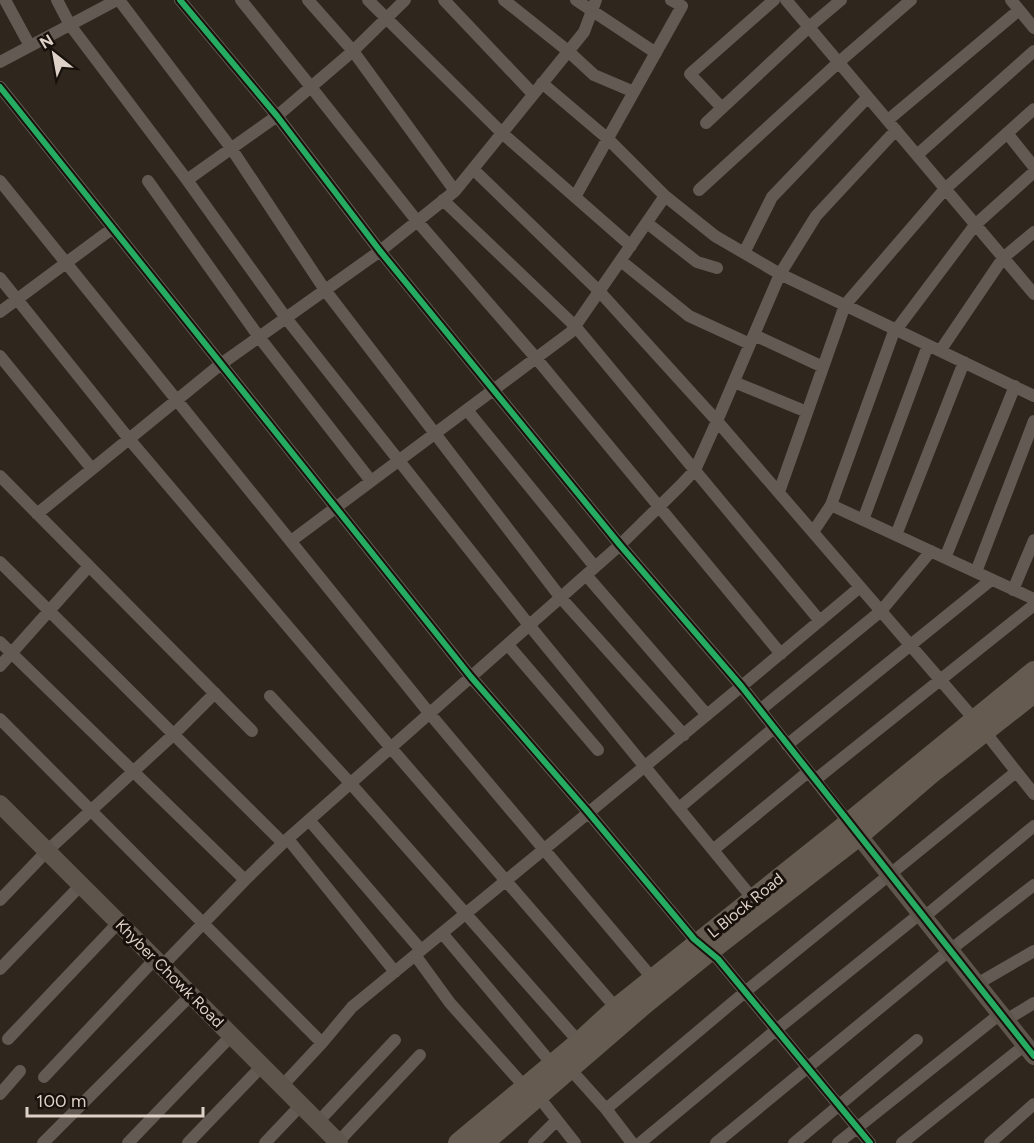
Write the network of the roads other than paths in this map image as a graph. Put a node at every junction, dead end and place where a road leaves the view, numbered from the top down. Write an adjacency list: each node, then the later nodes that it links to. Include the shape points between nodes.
1 (4, 0): 23 (street)
2 (57, 0): 20 (street)
3 (118, 0): 20 (street); 45 (street)
4 (180, 0): 38 (street)
5 (241, 0): 32 (street)
6 (308, 0): 24 (street)
7 (368, 0): 19 (street)
8 (405, 0): 19 (street)
9 (444, 0): 34 (street)
10 (504, 0): 25 (street)
11 (576, 0): 18 (street)
12 (671, 0): 27 (street, via 682,6)
13 (774, 0): 36 (street, via 690,74)
14 (786, 0): 21 (street)
15 (841, 0): 21 (street)
16 (911, 0): 29 (street)
17 (1015, 5): 22 (street); 39 (street)
18 (594, 6): 25 (street, via 584,32); 27 (street)
19 (386, 19): 24 (street); 42 (street)
20 (70, 25): 23 (street); 51 (street)
21 (809, 27): 29 (street); 36 (street)
22 (1034, 28)
23 (30, 46): 28 (street)
24 (354, 51): 32 (street); 55 (street)
25 (568, 51): 30 (street); 33 (street, via 594,75)
26 (1034, 51): 46 (street)
27 (656, 53): 33 (street)
28 (0, 62)
29 (839, 63): 35 (street); 54 (street)
30 (542, 83): 34 (street); 44 (street)
31 (0, 87): 62 (street)
32 (312, 87): 38 (street); 59 (street)
33 (634, 92): 44 (street)
34 (533, 94): 42 (street)
35 (868, 98): 39 (street); 66 (street, via 772,198)
36 (722, 108): 40 (street)
37 (1034, 109): 43 (street)
38 (277, 116): 45 (street); 65 (street)
39 (888, 120): 41 (street)
40 (706, 123)
41 (896, 130): 46 (street); 71 (street, via 816,216)
42 (502, 133): 48 (street); 57 (street)
43 (1007, 133): 47 (street); 53 (street)
44 (608, 139): 56 (street); 57 (street)
45 (231, 148): 51 (street); 73 (street)
46 (917, 155): 53 (street)
47 (1034, 167)
48 (473, 169): 55 (street); 74 (street)
49 (1034, 171): 61 (street)
50 (148, 180): 82 (street)
51 (187, 180): 79 (street)
52 (0, 181): 69 (street)
53 (945, 189): 61 (street); 77 (street)
54 (699, 190)
55 (455, 191): 58 (street)
56 (665, 196): 60 (street); 66 (street, via 715,236)
57 (575, 197): 64 (street)
58 (443, 200): 59 (street); 80 (street)
59 (417, 221): 65 (street); 87 (street)
60 (647, 223): 64 (street); 70 (street, via 697,262)
61 (975, 225): 67 (street); 81 (street)
62 (113, 228): 69 (street); 89 (street)
63 (1034, 232): 67 (street)
64 (631, 246): 68 (street)
65 (380, 251): 73 (street); 93 (street)
66 (744, 253): 71 (street)
67 (1004, 258): 75 (street); 85 (street)
68 (621, 261): 74 (street); 83 (street, via 689,316)
69 (66, 263): 76 (street); 95 (street)
70 (717, 268)
71 (780, 273): 77 (street); 83 (street)
72 (0, 278): 76 (street)
73 (325, 290): 79 (street); 100 (street)
74 (599, 291): 80 (street); 98 (street)
75 (1034, 294)
76 (17, 299): 78 (street); 101 (street)
77 (845, 305): 81 (street); 90 (street)
78 (0, 312)
79 (286, 318): 82 (street); 102 (street)
80 (575, 326): 87 (street); 104 (street)
81 (897, 330): 84 (street); 108 (street)
82 (259, 337): 89 (street); 106 (street)
83 (752, 340): 90 (street); 91 (street)
84 (928, 345): 85 (street); 112 (street)
85 (940, 351): 88 (street)
86 (0, 356): 103 (street)
87 (536, 358): 93 (street); 109 (street)
88 (964, 362): 92 (street); 114 (street)
89 (221, 364): 95 (street); 110 (street)
90 (823, 368): 97 (street)
91 (734, 382): 97 (street); 98 (street)
92 (1015, 386): 94 (street); 119 (street)
93 (494, 390): 96 (street); 117 (street)
94 (1034, 396)
95 (177, 400): 101 (street); 116 (street)
96 (467, 410): 100 (street); 122 (street)
97 (807, 412): 107 (street)
98 (717, 421): 104 (street); 107 (street)
99 (1034, 421): 123 (street)
100 (435, 434): 102 (street); 127 (street)
101 (129, 439): 103 (street); 157 (street)
102 (399, 460): 106 (street); 133 (street)
103 (92, 469): 111 (street)
104 (695, 470): 109 (street); 132 (street)
105 (0, 477): 111 (street)
106 (371, 481): 110 (street)
107 (778, 492): 113 (street)
108 (831, 505): 112 (street); 113 (street)
109 (659, 507): 117 (street); 138 (street)
110 (336, 508): 116 (street); 141 (street)
111 (37, 514): 121 (street)
112 (863, 520): 114 (street)
113 (813, 532): 125 (street)
114 (896, 535): 118 (street)
115 (1034, 540): 126 (street)
116 (291, 541): 148 (street)
117 (620, 545): 122 (street); 143 (street)
118 (931, 551): 119 (street); 131 (street)
119 (945, 558): 123 (street)
120 (0, 562): 130 (street)
121 (89, 566): 130 (street); 144 (street)
122 (591, 571): 127 (street); 149 (street)
123 (976, 572): 124 (street)
124 (992, 580): 126 (street); 136 (street)
125 (860, 587): 131 (street); 132 (street)
126 (1014, 590): 128 (street)
127 (561, 598): 133 (street); 155 (street)
128 (1034, 599)
129 (1034, 605): 142 (street)
130 (49, 611): 137 (street); 154 (street)
131 (880, 611): 136 (street); 147 (street)
132 (820, 621): 138 (street)
133 (530, 625): 135 (street); 159 (street)
134 (0, 642): 137 (street)
135 (508, 645): 141 (street); 158 (street)
136 (910, 645): 142 (street); 156 (street)
137 (12, 653): 139 (street); 160 (street)
138 (781, 654): 143 (street)
139 (0, 666)
140 (1034, 671): 151 (main road, L Block Road)
141 (471, 677): 148 (street); 168 (street)
142 (940, 680): 151 (street); 162 (street)
143 (742, 687): 147 (street); 149 (street)
144 (215, 693): 153 (street); 154 (street)
145 (1034, 693): 151 (main road, L Block Road)
146 (270, 696): 163 (street)
147 (760, 710): 152 (street)
148 (430, 714): 157 (street); 173 (street)
149 (707, 716): 155 (street)
150 (0, 719): 166 (street)
151 (979, 726): 161 (street); 171 (main road, L Block Road, via 931,774)
152 (774, 728): 156 (street); 165 (street)
153 (252, 731)
154 (173, 735): 160 (street); 172 (street)
155 (684, 735): 159 (street)
156 (788, 745): 162 (street)
157 (391, 748): 163 (street); 178 (street)
158 (598, 750)
159 (645, 767): 165 (street); 168 (street)
160 (133, 771): 166 (street); 177 (street)
161 (1016, 772): 164 (street); 176 (street)
162 (812, 776): 171 (street); 174 (street)
163 (351, 784): 169 (street); 183 (street)
164 (1034, 794)
165 (679, 808): 174 (street)
166 (91, 810): 175 (street); 186 (street)
167 (3, 812): 175 (street, Khyber Chowk Road)
168 (588, 812): 173 (street); 188 (street)
169 (309, 820): 172 (street); 191 (street)
170 (1034, 826): 184 (street)
171 (854, 829): 176 (street); 181 (main road, L Block Road); 188 (main road, L Block Road)
172 (285, 841): 177 (street); 194 (street)
173 (544, 849): 178 (street); 195 (street)
174 (713, 850): 181 (street)
175 (47, 851): 179 (street, Khyber Chowk Road); 182 (street)
176 (890, 874): 184 (street); 197 (street)
177 (245, 880): 186 (street)
178 (506, 881): 183 (street); 200 (street)
179 (81, 885): 185 (street, Khyber Chowk Road); 193 (street)
180 (1034, 885): 189 (street)
181 (753, 899): 188 (main road, L Block Road)
182 (0, 900)
183 (466, 914): 187 (street); 207 (street)
184 (922, 915): 189 (street); 202 (street)
185 (119, 922): 192 (street, Khyber Chowk Road); 204 (street)
186 (203, 923): 192 (street); 208 (street)
187 (442, 933): 191 (street); 212 (street)
188 (704, 947): 195 (main road, L Block Road); 197 (street); 212 (main road, L Block Road, via 626,1020)
189 (950, 950): 196 (street); 213 (street)
190 (1034, 951): 196 (street)
191 (418, 953): 194 (street); 217 (street, via 450,1003)
192 (158, 962): 198 (street, Khyber Chowk Road); 215 (street)
193 (0, 969)
194 (395, 972): 208 (street, via 352,1007)
195 (652, 979): 200 (main road, L Block Road)
196 (977, 984): 201 (street)
197 (745, 992): 202 (street); 222 (street)
198 (191, 995): 203 (street, Khyber Chowk Road); 226 (street)
199 (1034, 1003): 201 (street)
200 (616, 1008): 207 (main road, L Block Road)
201 (1003, 1017): 209 (street); 225 (street)
202 (776, 1030): 213 (street); 236 (street)
203 (232, 1035): 211 (street, Khyber Chowk Road); 227 (street)
204 (8, 1039)
205 (395, 1040): 224 (street)
206 (917, 1040): 221 (street)
207 (579, 1042): 212 (main road, L Block Road)
208 (322, 1043): 216 (street)
209 (1030, 1050): 241 (street)
210 (420, 1055): 230 (street)
211 (262, 1066): 216 (street, Khyber Chowk Road); 228 (street)
212 (561, 1067): 217 (main road, L Block Road); 222 (street)
213 (807, 1067): 221 (street); 237 (street)
214 (20, 1071): 218 (street)
215 (44, 1077)
216 (282, 1086): 220 (street, Khyber Chowk Road)
217 (532, 1092): 223 (street); 231 (main road, L Block Road); 232 (main road, L Block Road)
218 (0, 1094)
219 (1034, 1104): 242 (street)
220 (301, 1105): 224 (street, Khyber Chowk Road); 229 (street)
221 (839, 1106): 225 (street); 238 (street)
222 (606, 1109): 235 (street)
223 (557, 1120): 233 (street); 234 (street)
224 (318, 1122): 230 (street, Khyber Chowk Road)
225 (856, 1127): 239 (street); 240 (street)
226 (43, 1143)
227 (128, 1143)
228 (188, 1143)
229 (265, 1143)
230 (339, 1143)
231 (458, 1143)
232 (484, 1143)
233 (534, 1143)
234 (575, 1143)
235 (632, 1143)
236 (640, 1143)
237 (716, 1143)
238 (794, 1143)
239 (838, 1143)
240 (870, 1143)
241 (902, 1143)
242 (990, 1143)

